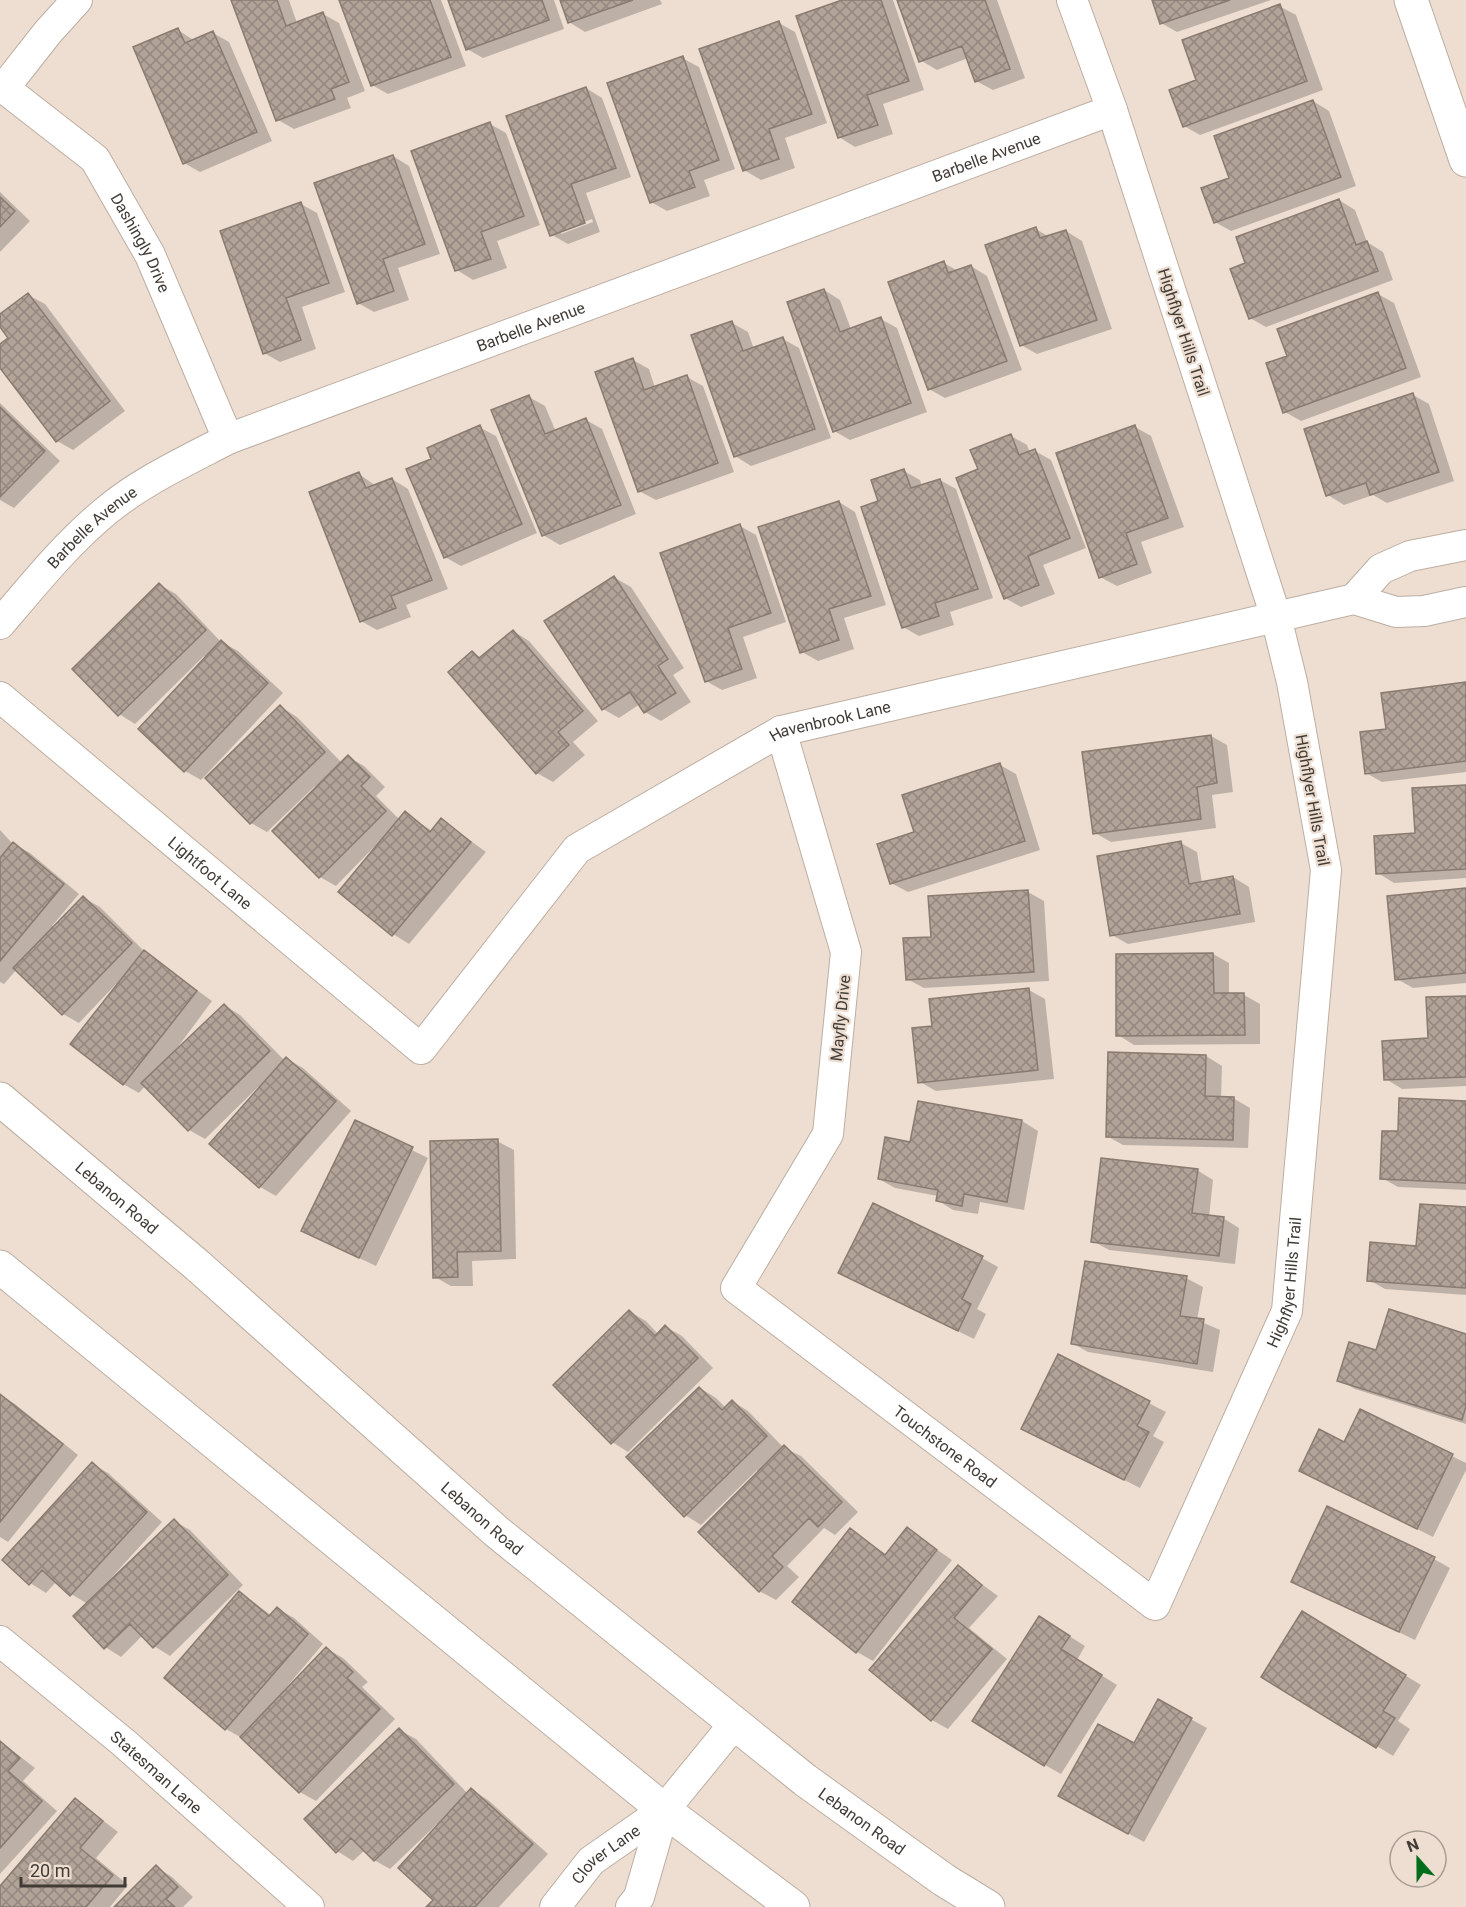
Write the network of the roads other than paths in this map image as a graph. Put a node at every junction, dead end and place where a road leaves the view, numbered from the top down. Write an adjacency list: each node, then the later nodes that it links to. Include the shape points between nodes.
1 (77, 0): 4 (street)
2 (1072, 0): 5 (street, Highflyer Hills Trail)
3 (1411, 0): 6 (main road)
4 (2, 86): 7 (street, Dashingly Drive, via 95,159 150,255)
5 (1112, 110): 7 (street, Barbelle Avenue); 11 (street, Highflyer Hills Trail)
6 (1466, 160)
7 (228, 439): 12 (street, Barbelle Avenue, via 154,478 107,509 63,549)
8 (1466, 545): 9 (street, via 1410,556 1381,568)
9 (1354, 599): 10 (street, via 1396,612); 11 (street, Havenbrook Lane)
10 (1466, 602)
11 (1276, 617): 14 (street, Havenbrook Lane); 19 (street, Highflyer Hills Trail, via 1292,682 1326,870 1287,1311)
12 (0, 624)
13 (0, 697): 15 (street, Lightfoot Lane)
14 (781, 731): 15 (street, Havenbrook Lane, via 578,849); 18 (street, Mayfly Drive, via 846,952 828,1134)
15 (421, 1049)
16 (0, 1099): 21 (main road, Lebanon Road, via 197,1265 497,1532)
17 (0, 1267): 22 (main road)
18 (736, 1288): 19 (street, Touchstone Road)
19 (1155, 1605)
20 (0, 1641): 23 (street, Statesman Lane, via 124,1743)
21 (735, 1723): 22 (street, Clover Lane); 27 (main road, Lebanon Road, via 870,1828)
22 (664, 1810): 24 (street, Clover Lane, via 591,1861); 25 (street, Clover Lane, via 639,1897); 26 (main road)
23 (309, 1907)
24 (555, 1907)
25 (631, 1907)
26 (793, 1907)
27 (988, 1907)

